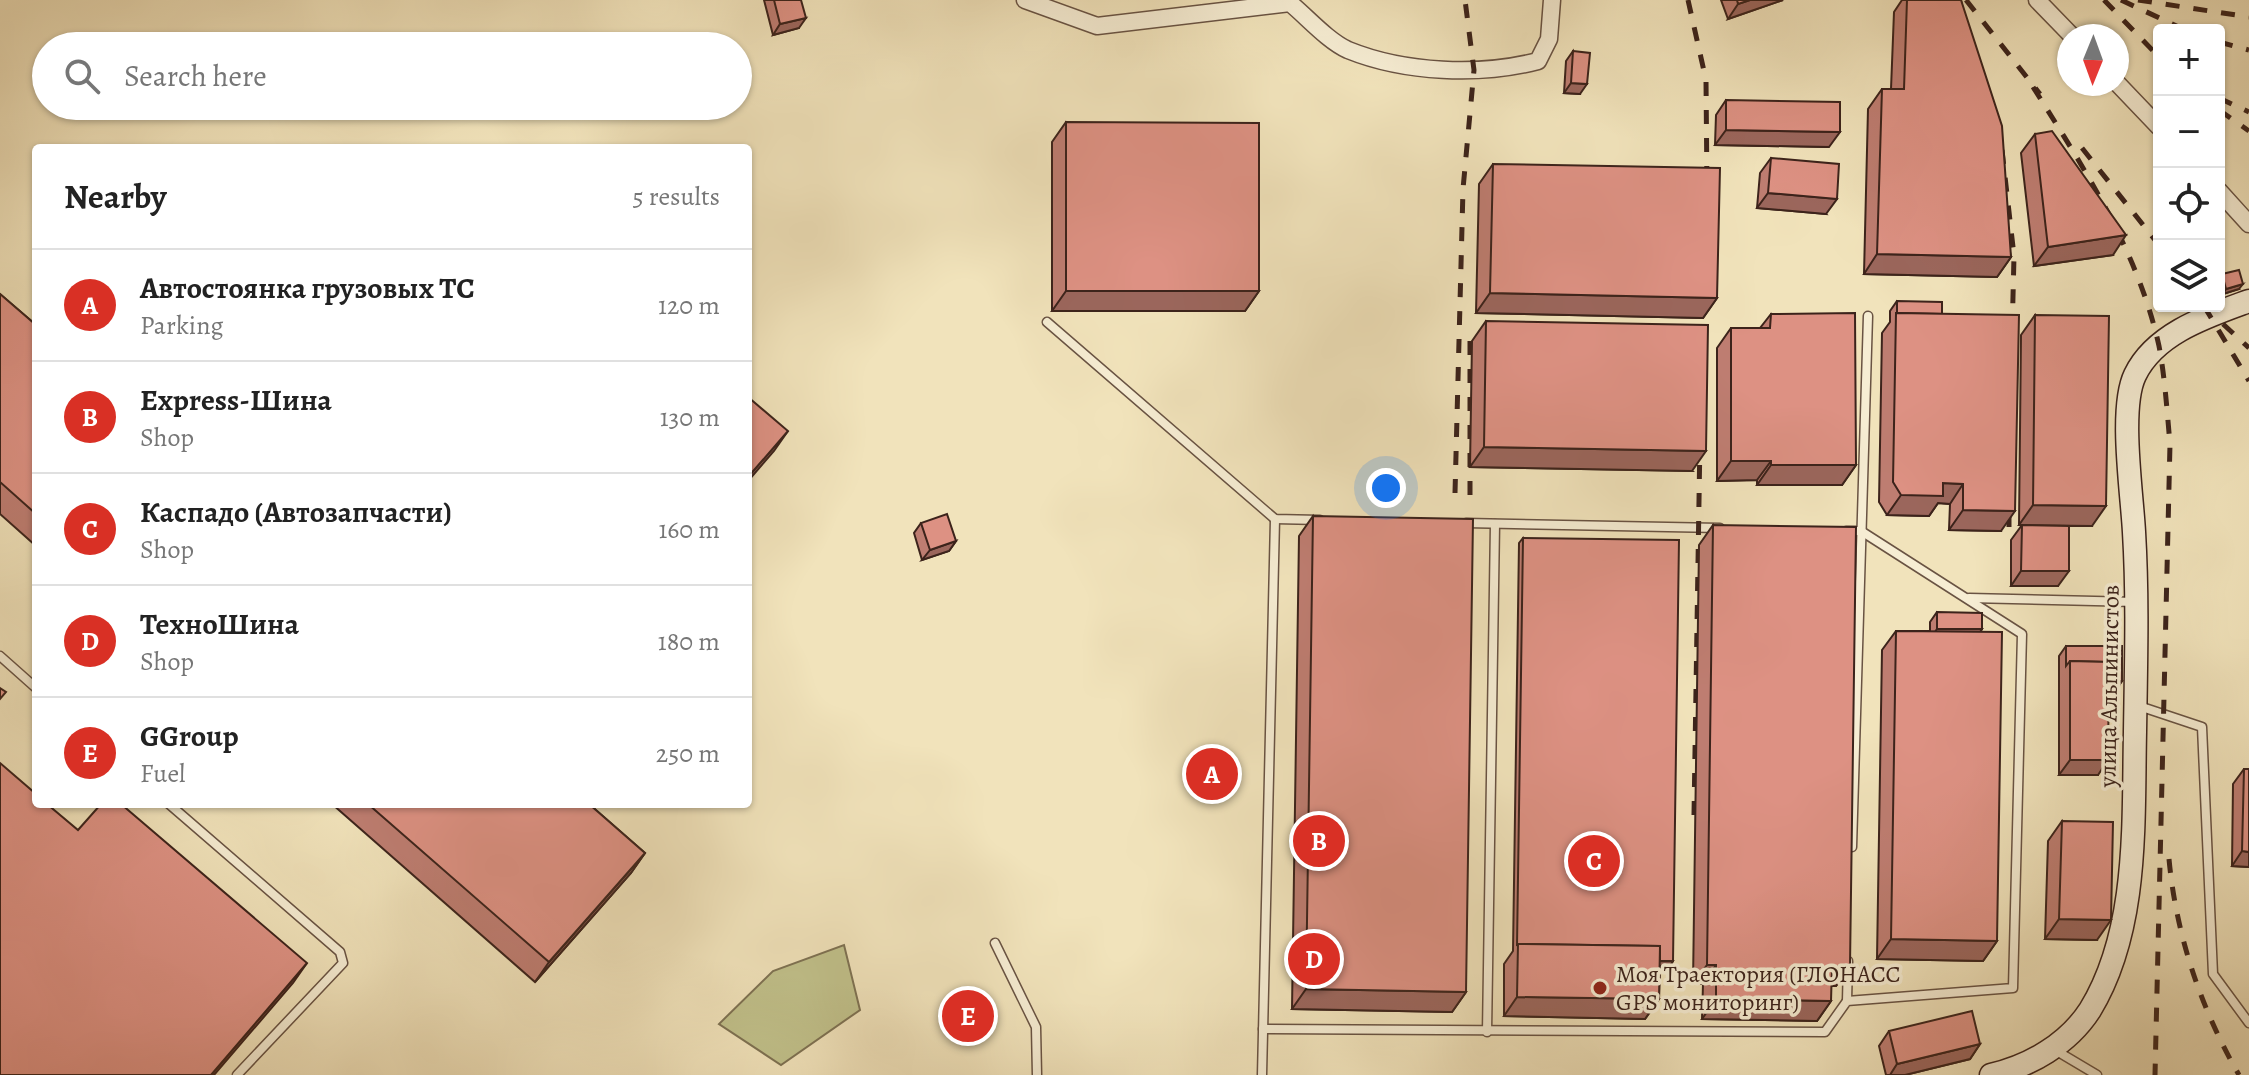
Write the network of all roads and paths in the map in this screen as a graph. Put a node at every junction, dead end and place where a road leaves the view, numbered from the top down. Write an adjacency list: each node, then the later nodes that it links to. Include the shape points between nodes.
1 (1025, 0): 4 (street, via 1097,26)
2 (1552, 0): 4 (street, via 1549,39 1538,61 1474,70 1399,64 1345,49)
3 (2037, 0): 5 (street)
4 (1295, 2)
5 (2060, 24)
6 (2129, 96): 7 (street)
7 (2153, 121)
8 (2225, 198): 9 (street)
9 (2249, 224)
10 (2249, 301): 21 (main road, улица Альпинистов, via 2180,330 2146,358 2133,378 2128,411)
11 (1868, 316): 19 (lane)
12 (1047, 322): 13 (lane)
13 (1275, 519): 14 (lane); 31 (lane)
14 (1338, 520)
15 (1448, 522): 16 (lane)
16 (1495, 524): 17 (lane); 32 (lane)
17 (1734, 528)
18 (1829, 530): 19 (lane)
19 (1861, 531): 20 (lane); 26 (lane)
20 (1966, 598): 21 (lane); 29 (lane, via 2022,634 2013,988)
21 (2136, 602): 24 (main road, улица Альпинистов)
22 (0, 656): 23 (lane)
23 (32, 684)
24 (2135, 704): 30 (lane, via 2202,727 2213,974); 33 (main road, улица Альпинистов, via 2133,823 2122,931 2089,1012)
25 (174, 808): 34 (lane, via 340,952 343,963)
26 (1851, 860)
27 (995, 943): 35 (lane, via 1036,1027)
28 (1849, 954): 29 (lane)
29 (1847, 1001): 32 (lane, via 1825,1032)
30 (2249, 1023)
31 (1263, 1029): 32 (lane); 36 (lane)
32 (1487, 1032)
33 (2054, 1050): 37 (main road, улица Альпинистов); 38 (lane)
34 (237, 1075)
35 (1037, 1075)
36 (1262, 1075)
37 (1991, 1075)
38 (2097, 1075)

